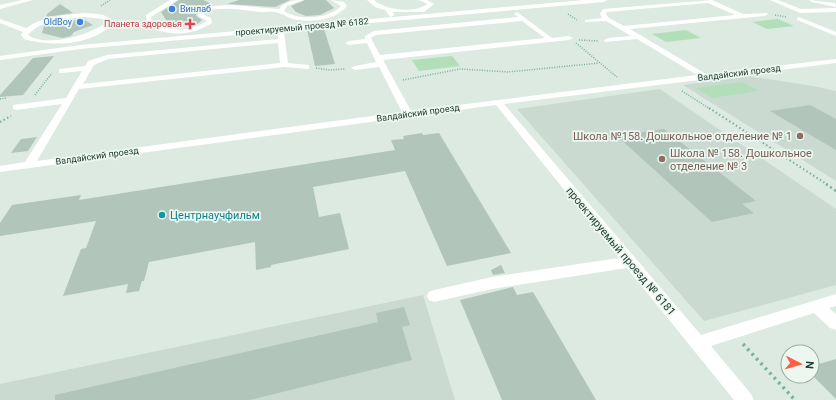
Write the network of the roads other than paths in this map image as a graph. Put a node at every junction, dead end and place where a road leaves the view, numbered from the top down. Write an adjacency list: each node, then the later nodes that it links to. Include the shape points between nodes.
1 (30, 0): 19 (street)
2 (174, 0): 35 (street, via 148,16 149,24)
3 (301, 0): 22 (street, via 285,5)
4 (336, 0): 25 (street, via 344,6 339,12 322,17)
5 (370, 0): 20 (street, via 377,6)
6 (422, 0): 20 (street, via 431,4 422,10)
7 (534, 0): 16 (street)
8 (559, 0): 15 (street)
9 (604, 0): 15 (street, проектируемый проезд № 6182)
10 (773, 0): 21 (street, via 800,11)
11 (812, 0): 13 (street)
12 (708, 1): 24 (street); 28 (street, via 605,10 603,14)
13 (821, 1): 18 (street)
14 (260, 2): 17 (street)
15 (569, 3): 16 (street, проектируемый проезд № 6182)
16 (510, 5): 26 (street, проектируемый проезд № 6182); 27 (street)
17 (249, 6): 22 (street, via 271,12); 35 (street, via 228,0 217,3 200,11 200,15 209,19 210,22 206,26)
18 (836, 6)
19 (0, 7)
20 (392, 10): 26 (street, via 389,12)
21 (836, 10)
22 (281, 11): 25 (street)
23 (765, 14): 24 (street)
24 (743, 16): 33 (street)
25 (295, 18): 32 (street, via 291,21)
26 (394, 19): 32 (street, проектируемый проезд № 6182)
27 (522, 19): 42 (street); 45 (street, via 374,33 367,37)
28 (607, 19): 31 (street); 33 (street)
29 (799, 19): 37 (street)
30 (0, 21): 36 (street)
31 (587, 21)
32 (292, 28): 34 (street, проектируемый проезд № 6182)
33 (623, 28): 39 (street)
34 (281, 29): 41 (street, проектируемый проезд № 6182); 44 (street)
35 (164, 30): 41 (street, via 156,34)
36 (27, 31): 38 (street, via 24,35 26,38 43,42); 38 (street, via 45,22 72,16 96,15 109,20 106,28)
37 (836, 34)
38 (86, 36): 47 (street)
39 (638, 37): 43 (street); 56 (street)
40 (569, 38): 42 (street)
41 (154, 40): 47 (street, проектируемый проезд № 6182)
42 (551, 40): 49 (street)
43 (608, 40)
44 (282, 41): 51 (street); 53 (street, via 106,57 91,63)
45 (369, 41): 46 (street); 49 (street)
46 (349, 43)
47 (80, 47): 48 (street, проектируемый проезд № 6182)
48 (0, 58)
49 (380, 61): 54 (street); 61 (street)
50 (834, 62): 56 (street, Валдайский проезд)
51 (284, 65): 52 (street); 57 (street)
52 (306, 67)
53 (88, 68): 55 (street); 57 (street)
54 (355, 68)
55 (58, 71)
56 (705, 77): 59 (street, Валдайский проезд)
57 (75, 87): 58 (street)
58 (68, 100): 60 (street); 62 (street)
59 (498, 102): 61 (street, Валдайский проезд); 64 (street, проектируемый проезд № 6181)
60 (16, 107)
61 (408, 114): 62 (street, Валдайский проезд)
62 (29, 165): 63 (street, Валдайский проезд)
63 (0, 169)
64 (629, 262): 65 (street, via 492,283); 69 (street, проектируемый проезд № 6181)
65 (434, 296)
66 (836, 300): 67 (street)
67 (816, 306): 68 (street); 69 (street)
68 (836, 323)
69 (698, 343): 70 (street, проектируемый проезд № 6181)
70 (745, 400)

